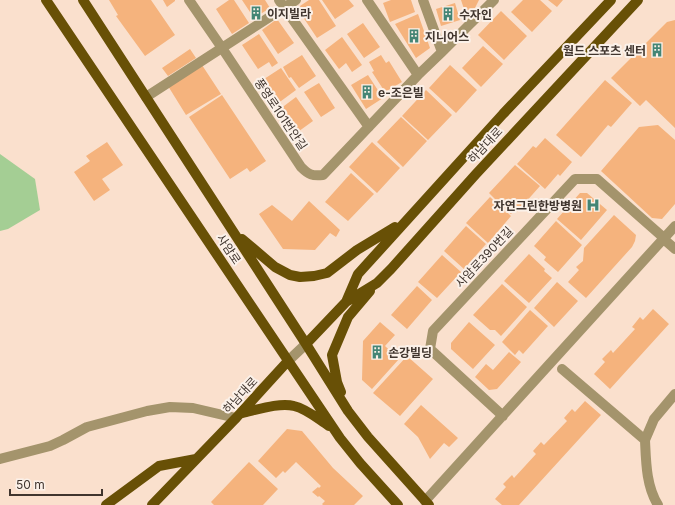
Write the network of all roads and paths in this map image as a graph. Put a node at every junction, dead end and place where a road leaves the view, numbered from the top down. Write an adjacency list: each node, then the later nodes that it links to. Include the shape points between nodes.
1 (46, 0): 24 (main road, 사암로)
2 (83, 0): 14 (main road, 사암로)
3 (189, 0): 11 (street, 풍영로101번안길)
4 (296, 0): 10 (street)
5 (367, 0): 13 (street)
6 (423, 0): 12 (street)
7 (494, 0): 12 (street, 풍영로101번안길)
8 (611, 0): 16 (main road, 하남대로)
9 (638, 0): 21 (main road, 하남대로)
10 (282, 4): 11 (street); 15 (street)
11 (222, 48): 14 (street); 15 (street, 풍영로101번안길, via 307,173 323,175)
12 (442, 52): 13 (street, 풍영로101번안길)
13 (418, 75): 15 (street, 풍영로101번안길)
14 (146, 97): 18 (main road, 사암로)
15 (369, 127)
16 (406, 220): 18 (main road, via 357,250 327,273 314,276 290,275 275,267); 22 (main road, 하남대로, via 358,274)
17 (675, 226): 19 (street)
18 (234, 233): 23 (main road, 사암로)
19 (664, 238): 20 (street); 29 (street); 29 (street, 사암로390번길, via 597,179 575,178 433,331 430,349)
20 (675, 249)
21 (376, 284): 22 (main road, 하남대로); 27 (main road, via 348,317 332,355 337,382)
22 (346, 302): 23 (main road, 하남대로)
23 (306, 344): 24 (street, 하남대로); 27 (main road, 사암로)
24 (288, 361): 28 (main road, 하남대로); 30 (main road, 사암로)
25 (562, 369): 31 (street)
26 (675, 394): 31 (street, via 654,419)
27 (348, 411): 34 (main road, 사암로)
28 (239, 416): 30 (main road, via 288,405 295,406); 32 (street, via 193,408 170,407 147,411 87,427 50,446); 33 (main road, 하남대로)
29 (502, 416): 34 (street)
30 (334, 428): 37 (main road, 사암로, via 360,463)
31 (645, 440): 38 (street, via 649,484)
32 (0, 459)
33 (196, 459): 35 (main road, via 159,466); 36 (main road, 하남대로)
34 (427, 503)
35 (106, 505)
36 (152, 505)
37 (398, 505)
38 (658, 505)

